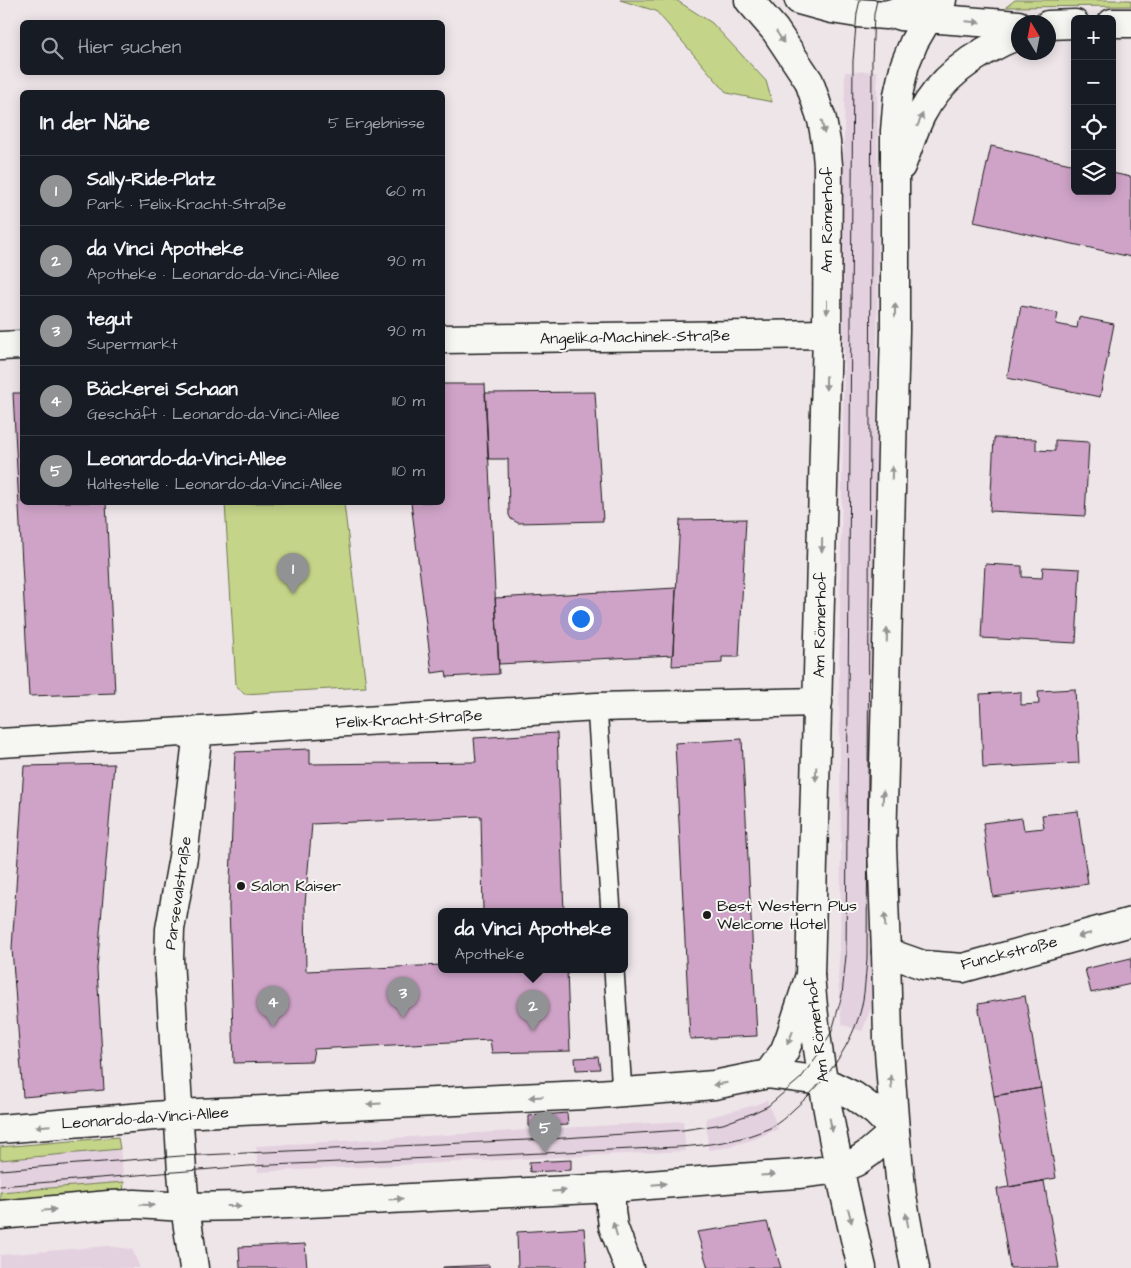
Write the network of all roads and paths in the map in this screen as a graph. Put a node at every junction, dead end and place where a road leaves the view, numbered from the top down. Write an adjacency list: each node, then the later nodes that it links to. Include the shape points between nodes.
1 (749, 0): 11 (street, Am Römerhof, one-way to 11, via 775,30 808,81 822,120 828,165)
2 (799, 0): 3 (street, via 832,9 886,15 920,5)
3 (933, 6): 4 (street, one-way to 4); 10 (street, via 905,64 898,95)
4 (1011, 23)
5 (1116, 23): 6 (street)
6 (1131, 23)
7 (1071, 24): 8 (street)
8 (1056, 25)
9 (1011, 38): 10 (street, one-way to 9, via 921,115 933,94 963,65)
10 (895, 181): 21 (street, one-way to 10, via 882,846 895,340)
11 (827, 334): 12 (street, Angelika-Machinek-Straße); 15 (street, Am Römerhof, one-way to 15)
12 (445, 339)
13 (20, 345): 14 (street)
14 (0, 346)
15 (818, 702): 16 (street, Felix-Kracht-Straße); 23 (street, Am Römerhof, one-way to 23)
16 (597, 707): 17 (street, Felix-Kracht-Straße); 19 (lane)
17 (198, 732): 18 (street, Felix-Kracht-Straße); 27 (street, Parsevalstraße, via 184,857 170,929)
18 (0, 743)
19 (610, 908)
20 (1131, 922): 21 (street, Funckstraße, one-way to 21, via 963,968 923,965)
21 (886, 952): 29 (street, one-way to 21)
22 (614, 973): 26 (lane)
23 (810, 975): 24 (street, one-way to 24, via 784,1052); 25 (street, Am Römerhof)
24 (768, 1074): 25 (street, Leonardo-da-Vinci-Allee); 26 (street, Leonardo-da-Vinci-Allee, one-way to 26, via 714,1085)
25 (823, 1081): 29 (street, Leonardo-da-Vinci-Allee, via 854,1096); 30 (street, Am Römerhof, one-way to 30)
26 (622, 1092): 27 (street, Leonardo-da-Vinci-Allee, one-way to 27)
27 (178, 1114): 28 (street, Leonardo-da-Vinci-Allee, one-way to 28); 32 (street, Parsevalstraße)
28 (0, 1130)
29 (895, 1131): 30 (street, via 856,1162); 37 (street, one-way to 29)
30 (839, 1169): 31 (street, one-way to 30); 36 (street, Am Römerhof, one-way to 36)
31 (611, 1188): 32 (street, one-way to 31); 35 (street, one-way to 31, via 613,1226)
32 (185, 1207): 33 (street, one-way to 32, via 109,1205); 34 (street, Parsevalstraße)
33 (0, 1215)
34 (194, 1268)
35 (629, 1268)
36 (862, 1268)
37 (915, 1268)

